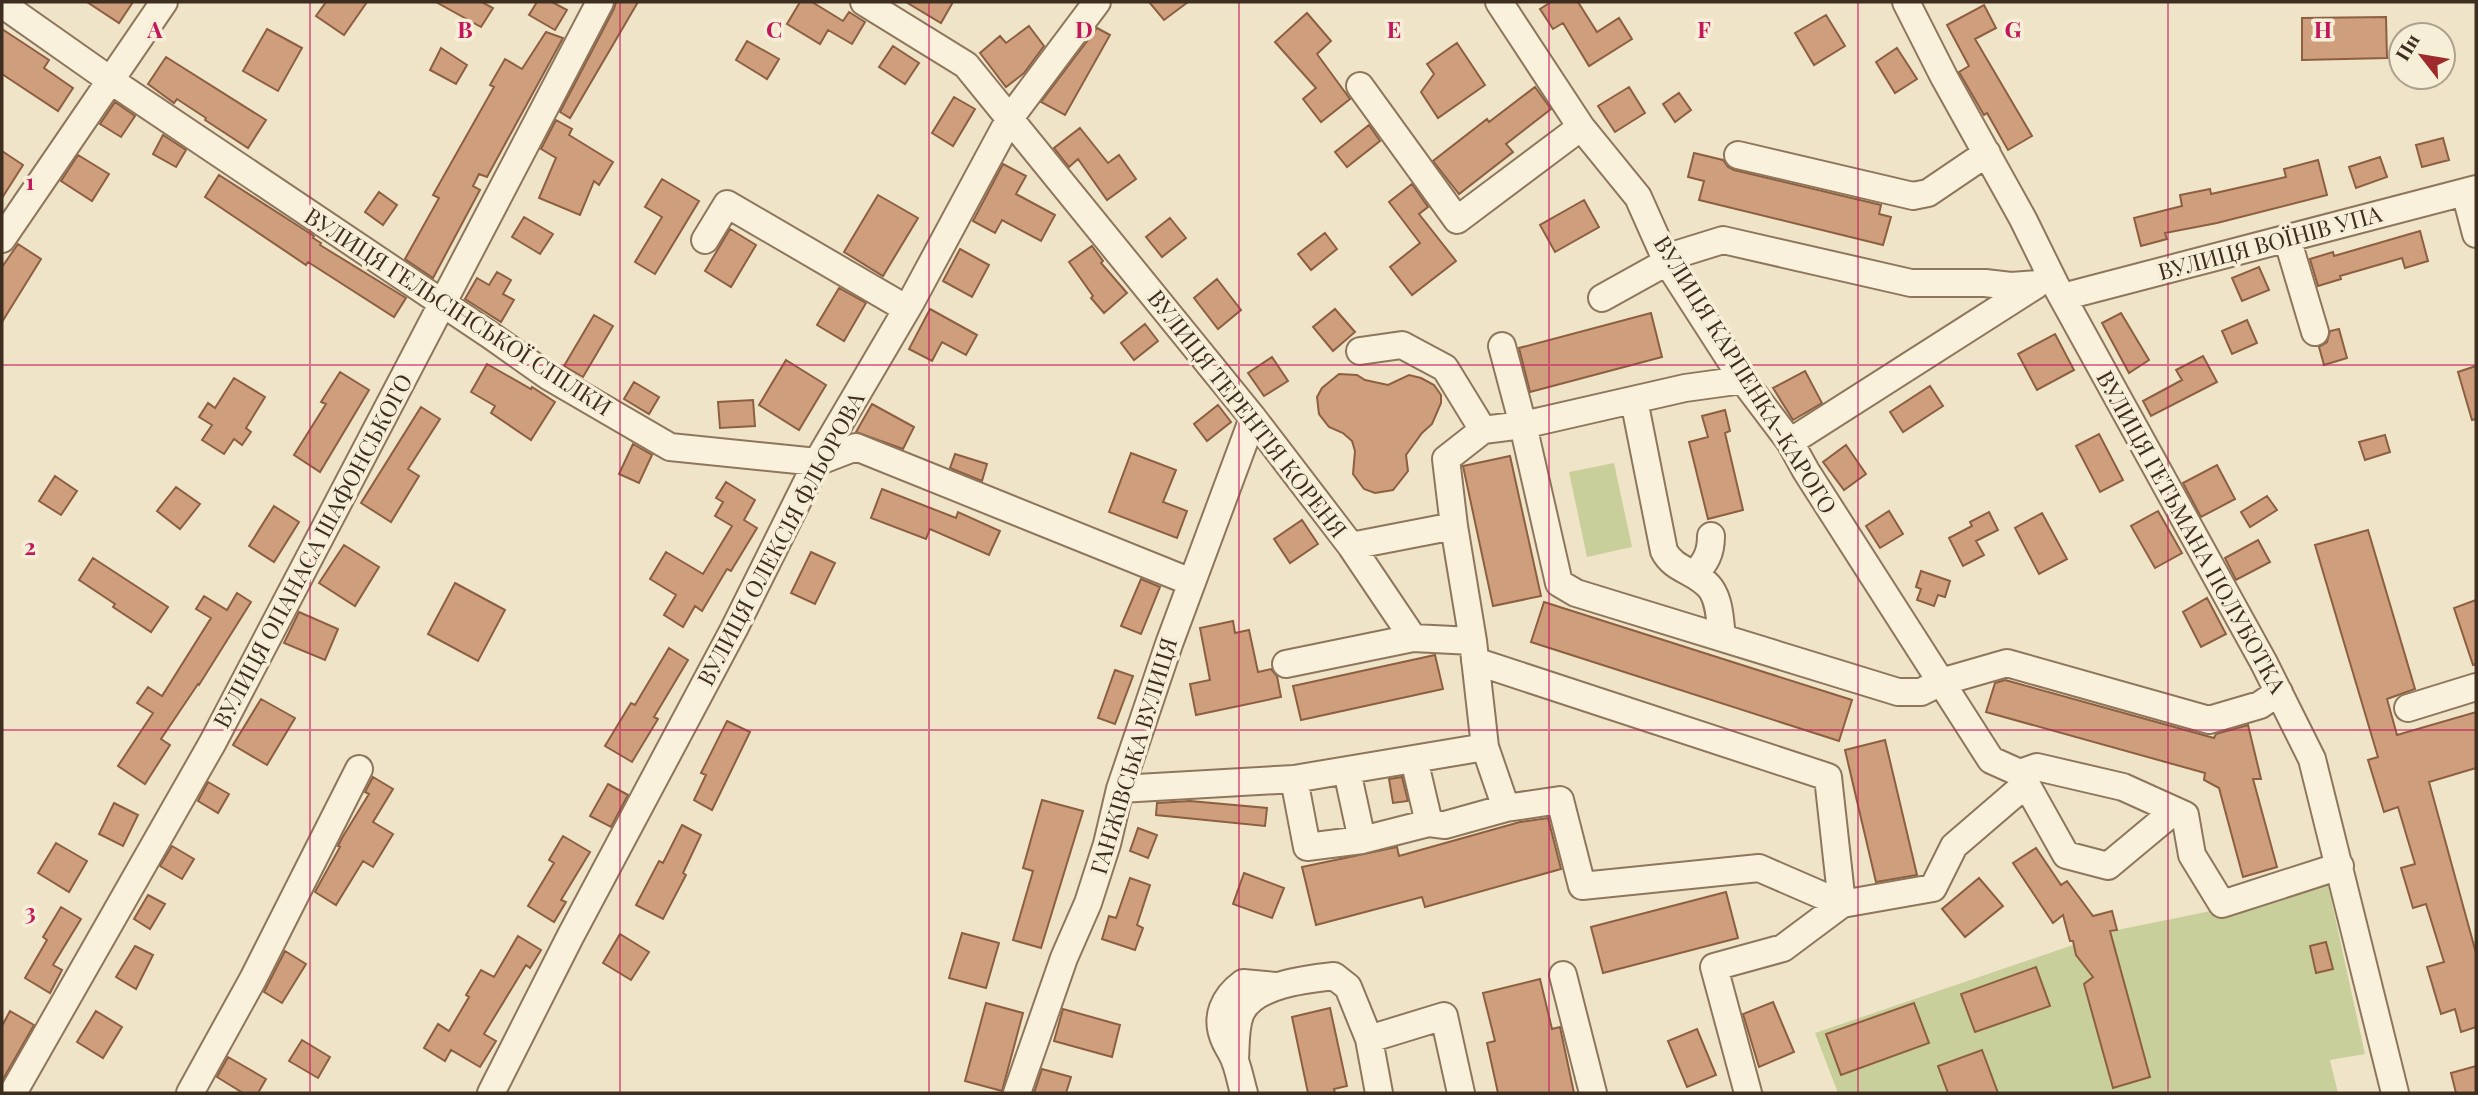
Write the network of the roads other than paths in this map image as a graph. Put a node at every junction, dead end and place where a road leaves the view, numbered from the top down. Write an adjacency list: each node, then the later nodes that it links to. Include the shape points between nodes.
1 (164, 2): 8 (street)
2 (600, 2): 22 (street, ВУЛИЦЯ ОПАНАСА ШАФОНСЬКОГО)
3 (864, 2): 10 (street, ВУЛИЦЯ ТЕРЕНТІЯ КОРЕНЯ, via 966,65)
4 (1097, 2): 10 (street, ВУЛИЦЯ ОЛЕКСІЯ ФЛЬОРОВА)
5 (1499, 2): 11 (street, ВУЛИЦЯ КАРПЕНКА-КАРОГО)
6 (1906, 2): 12 (street, ВУЛИЦЯ ГЕТЬМАНА ПОЛУБОТКА)
7 (2, 4): 8 (street, ВУЛИЦЯ ГЕЛЬСІНСЬКОЇ СПІЛКИ)
8 (110, 80): 16 (street); 22 (street, ВУЛИЦЯ ГЕЛЬСІНСЬКОЇ СПІЛКИ)
9 (1360, 86): 11 (street, via 1457,220)
10 (1010, 118): 23 (street, ВУЛИЦЯ ОЛЕКСІЯ ФЛЬОРОВА); 29 (street, ВУЛИЦЯ ТЕРЕНТІЯ КОРЕНЯ)
11 (1581, 127): 19 (street, ВУЛИЦЯ КАРПЕНКА-КАРОГО, via 1638,197)
12 (1987, 153): 13 (street, via 1928,193 1913,196); 20 (street, ВУЛИЦЯ ГЕТЬМАНА ПОЛУБОТКА)
13 (1738, 155)
14 (2470, 190): 15 (street); 17 (street, ВУЛИЦЯ ВОЇНІВ УПА)
15 (2476, 234)
16 (2, 239)
17 (2287, 239): 20 (street, ВУЛИЦЯ ВОЇНІВ УПА, via 2074,294); 24 (street)
18 (705, 240): 23 (street, via 727,204)
19 (1666, 260): 20 (street, via 1723,240 1911,283 1985,283); 21 (street); 27 (street, ВУЛИЦЯ КАРПЕНКА-КАРОГО)
20 (2052, 290): 32 (street, ВУЛИЦЯ ВОЇНІВ УПА); 45 (street, ВУЛИЦЯ ГЕТЬМАНА ПОЛУБОТКА)
21 (1602, 298)
22 (442, 304): 33 (street, ВУЛИЦЯ ГЕЛЬСІНСЬКОЇ СПІЛКИ, via 548,376 670,447); 62 (street, ВУЛИЦЯ ОПАНАСА ШАФОНСЬКОГО, via 213,743)
23 (906, 309): 33 (street, ВУЛИЦЯ ОЛЕКСІЯ ФЛЬОРОВА)
24 (2315, 332)
25 (1502, 346): 30 (street)
26 (1360, 351): 31 (street, via 1402,345 1445,368)
27 (1743, 380): 28 (street); 32 (street, ВУЛИЦЯ КАРПЕНКА-КАРОГО)
28 (1634, 400): 30 (street); 37 (street, via 1664,551 1668,560)
29 (1253, 418): 36 (street, ВУЛИЦЯ ТЕРЕНТІЯ КОРЕНЯ); 38 (street, ГАНЖІВСЬКА ВУЛИЦЯ)
30 (1523, 425): 31 (street); 39 (street, via 1559,583 1576,593)
31 (1483, 430): 34 (street, via 1446,459)
32 (1790, 442): 43 (street, ВУЛИЦЯ КАРПЕНКА-КАРОГО)
33 (817, 462): 38 (street, ВУЛИЦЯ ГЕЛЬСІНСЬКОЇ СПІЛКИ, via 856,447); 64 (street, ВУЛИЦЯ ОЛЕКСІЯ ФЛЬОРОВА)
34 (1454, 526): 36 (street, ВУЛИЦЯ ТЕРЕНТІЯ КОРЕНЯ); 41 (street)
35 (1711, 536): 37 (street, via 1706,562)
36 (1351, 546): 40 (street)
37 (1694, 575): 39 (street, via 1716,598)
38 (1191, 582): 53 (street, ГАНЖІВСЬКА ВУЛИЦЯ)
39 (1722, 637): 43 (street, via 1898,692 1922,692)
40 (1413, 638): 41 (street); 42 (street)
41 (1474, 651): 47 (street); 59 (street, via 1828,777)
42 (1286, 664)
43 (1941, 682): 45 (street, via 2007,663 2209,720 2260,705); 52 (street, ВУЛИЦЯ КАРПЕНКА-КАРОГО, via 1991,760)
44 (2476, 687): 46 (street)
45 (2279, 692): 58 (street, ВУЛИЦЯ ГЕТЬМАНА ПОЛУБОТКА, via 2312,759)
46 (2408, 708)
47 (1485, 747): 48 (street); 54 (street)
48 (1414, 759): 50 (street); 56 (street)
49 (359, 769): 63 (street)
50 (1347, 771): 51 (street); 57 (street)
51 (1294, 779): 53 (street); 57 (street, via 1307,846)
52 (2023, 779): 55 (street, via 2037,767 2123,787); 55 (street, via 2066,855 2108,866); 59 (street, via 1954,846 1933,888)
53 (1121, 789): 65 (street, ГАНЖІВСЬКА ВУЛИЦЯ, via 1088,903)
54 (1506, 808): 56 (street, via 1446,825); 59 (street, via 1560,800 1582,886 1759,868)
55 (2174, 811): 58 (street, via 2185,816 2192,855 2221,904)
56 (1429, 823): 57 (street)
57 (1362, 840)
58 (2340, 866): 71 (street, ВУЛИЦЯ ГЕТЬМАНА ПОЛУБОТКА)
59 (1842, 904): 70 (street, via 1783,948 1714,967)
60 (1563, 975): 69 (street)
61 (1369, 1039): 66 (street, via 1348,987 1334,976 1276,986 1251,999 1240,1013 1235,1059); 67 (street); 68 (street, via 1444,1016)
62 (13, 1093)
63 (190, 1093)
64 (491, 1093)
65 (1017, 1093)
66 (1244, 1093)
67 (1379, 1093)
68 (1461, 1093)
69 (1592, 1093)
70 (1748, 1093)
71 (2395, 1093)

